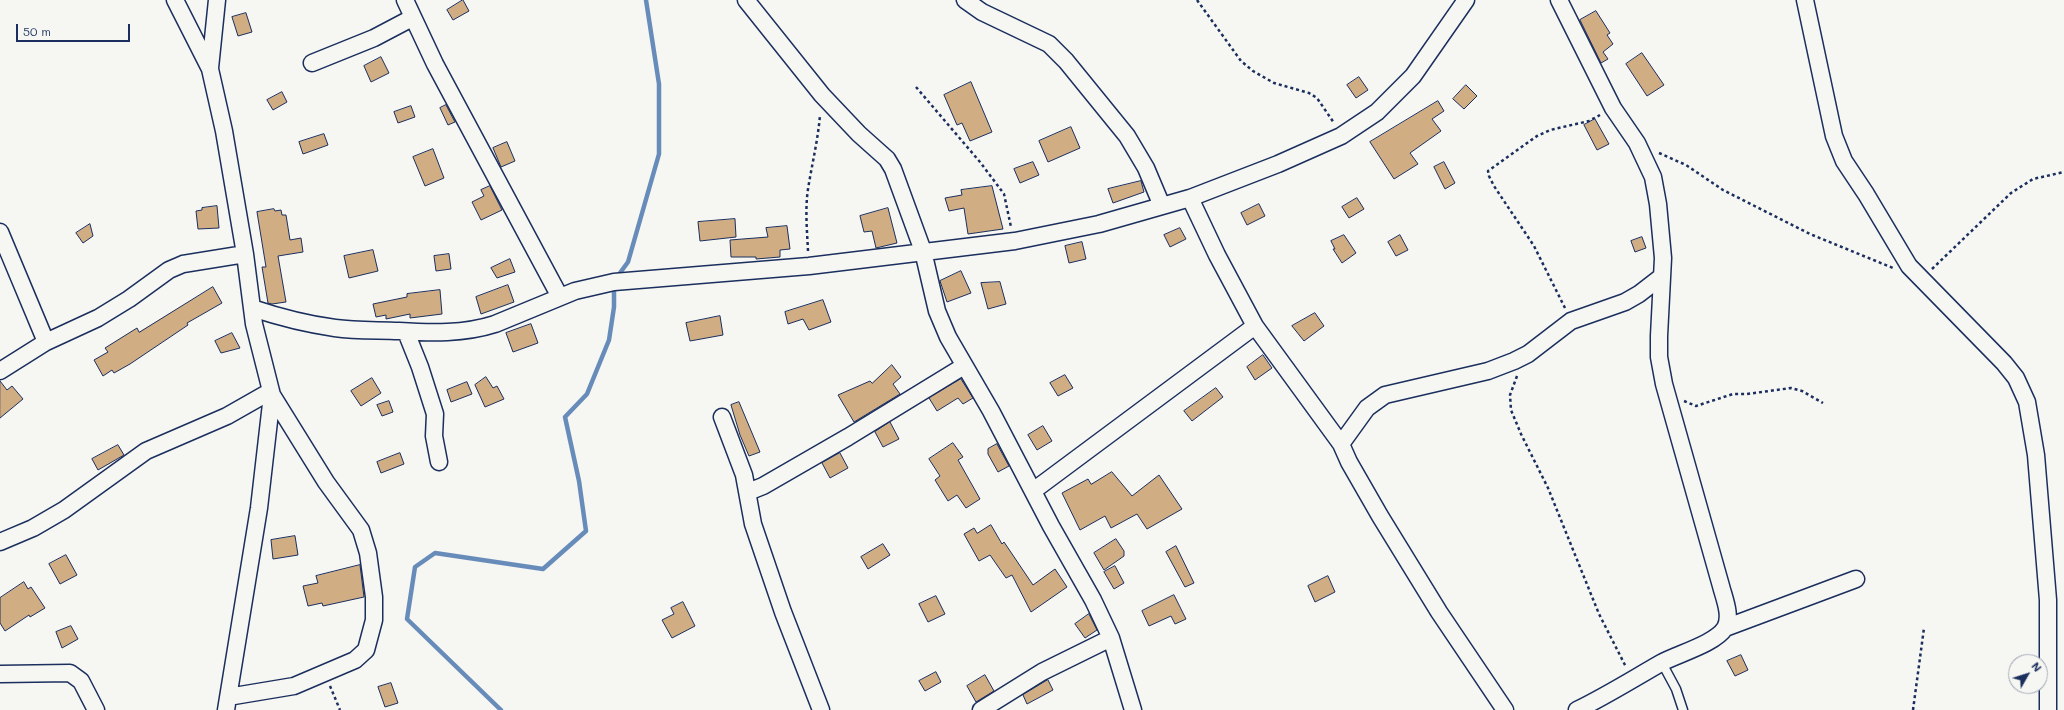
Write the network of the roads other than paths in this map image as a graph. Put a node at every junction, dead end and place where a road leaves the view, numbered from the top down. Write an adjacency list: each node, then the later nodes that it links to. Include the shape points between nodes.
1 (175, 0): 11 (street)
2 (217, 0): 11 (street)
3 (405, 0): 9 (street)
4 (746, 0): 15 (street, via 822,95 887,159)
5 (966, 0): 13 (street, via 982,12 1049,44 1066,61 1128,136 1146,168)
6 (1466, 0): 12 (street, via 1413,76 1377,112 1341,136)
7 (1559, 0): 18 (street, via 1614,108 1637,143 1653,177 1663,258)
8 (1805, 0): 46 (street, via 1834,136 1844,161 1909,266 2004,363 2016,378 2027,402 2036,454 2048,600)
9 (412, 18): 10 (street, via 374,38); 19 (street)
10 (312, 63)
11 (210, 69): 17 (street, via 224,131)
12 (1190, 198): 13 (street); 21 (street)
13 (1162, 206): 15 (street, via 1099,224 1015,241)
14 (0, 232): 16 (street)
15 (923, 251): 19 (street, via 809,266 614,282 592,286); 24 (street, via 937,311)
16 (4, 254): 23 (street)
17 (245, 254): 20 (street); 23 (street, via 183,264 169,270 104,314)
18 (1661, 277): 28 (street, via 1625,302 1571,321 1528,354 1488,372 1385,394 1367,408); 34 (street, via 1659,343 1664,384 1721,586 1728,619)
19 (560, 297): 22 (street, via 482,328 426,334)
20 (252, 308): 22 (street, via 285,319 335,328); 26 (street)
21 (1255, 326): 28 (street); 30 (street)
22 (406, 332): 29 (street, via 436,414 434,436)
23 (46, 342): 25 (street)
24 (964, 366): 30 (street); 31 (street, via 848,437)
25 (0, 371)
26 (272, 393): 32 (street, via 227,416 146,451 64,510 33,528); 38 (street, via 259,508); 38 (street, via 326,482 360,530 368,553 374,597 374,620 366,650 355,660 294,686)
27 (722, 417): 31 (street)
28 (1341, 444): 39 (street, via 1369,496)
29 (439, 462)
30 (1032, 491): 35 (street, via 1093,600)
31 (748, 492): 41 (street, via 758,539)
32 (0, 542)
33 (1856, 579): 34 (street)
34 (1725, 628): 36 (street, via 1718,636)
35 (1111, 638): 42 (street, via 1042,672); 43 (street)
36 (1662, 663): 44 (street); 45 (lane, via 1676,689)
37 (0, 674): 40 (street, via 70,673 81,681)
38 (227, 703)
39 (1500, 708)
40 (96, 710)
41 (821, 710)
42 (981, 710)
43 (1133, 710)
44 (1577, 710)
45 (1683, 710)
46 (2048, 710)

